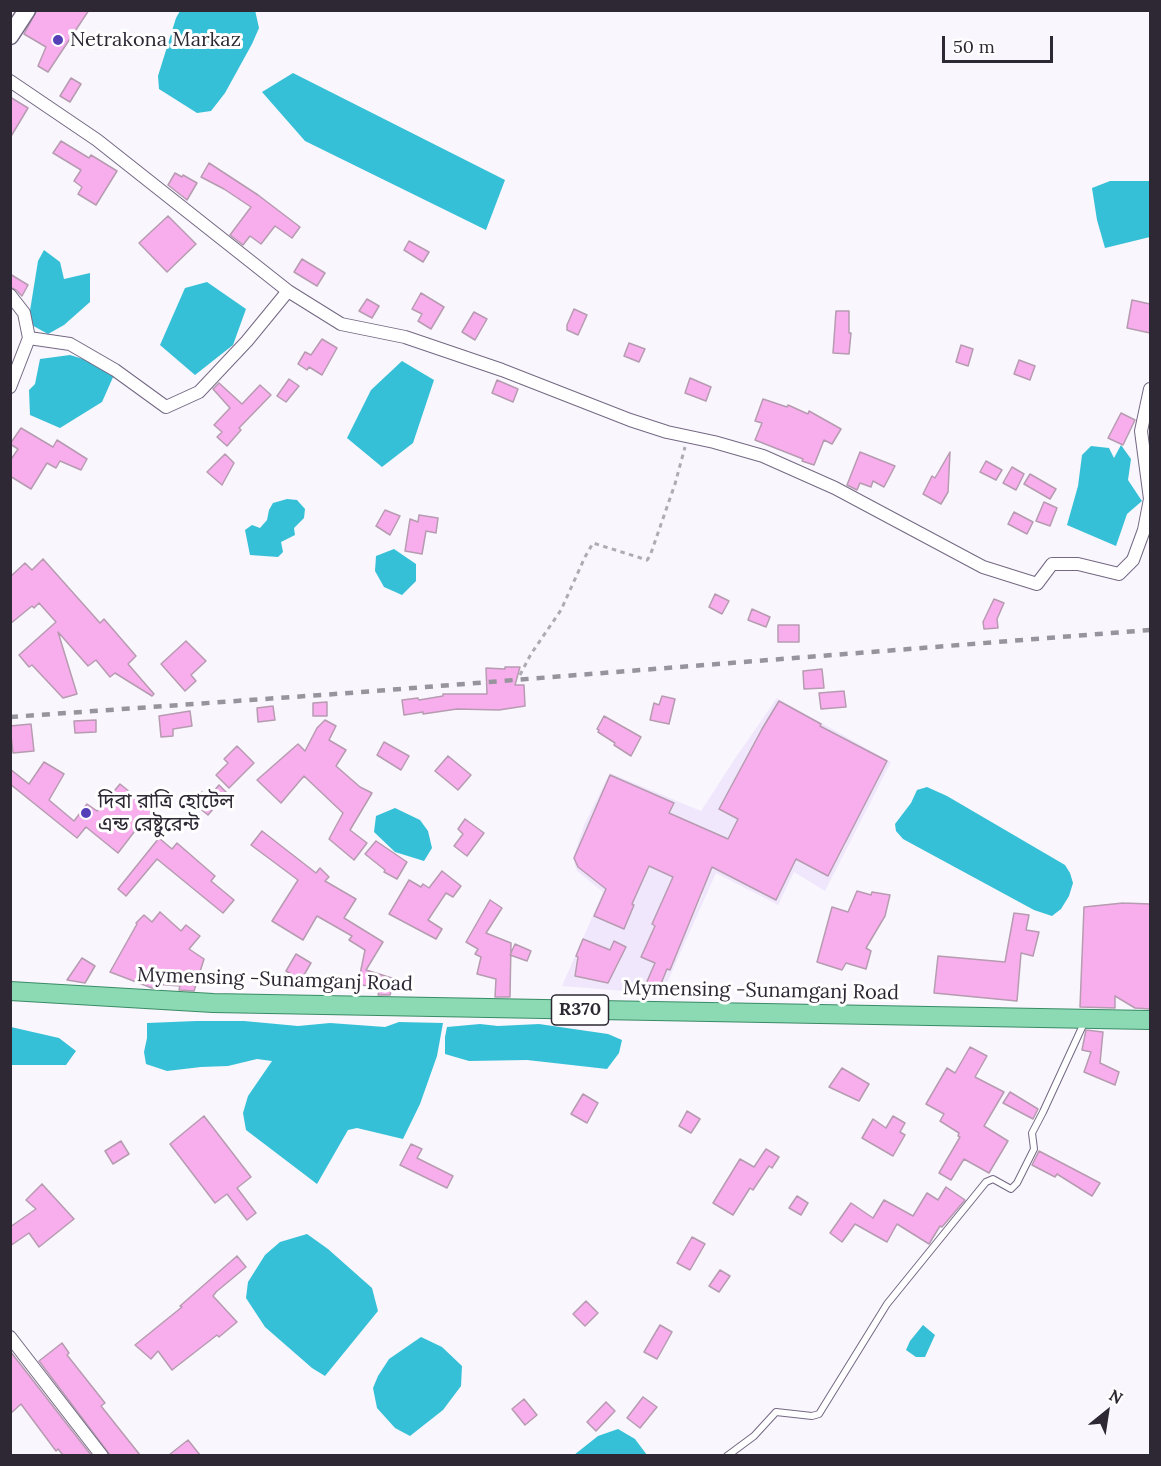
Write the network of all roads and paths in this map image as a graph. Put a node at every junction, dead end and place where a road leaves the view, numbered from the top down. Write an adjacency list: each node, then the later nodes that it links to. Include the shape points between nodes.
1 (27, 10): 2 (main road)
2 (10, 36)
3 (10, 81): 4 (street, via 97,140)
4 (288, 291): 6 (street, via 199,392 166,407 70,344); 9 (street, via 341,324 405,337 630,420)
5 (10, 296): 6 (street, via 24,313)
6 (29, 338): 7 (street)
7 (10, 387)
8 (1150, 390): 9 (street, via 1141,431 1150,500 1133,560 1119,574 1078,564 1052,564 1038,584 983,567 835,488 763,456)
9 (688, 436): 10 (path, via 650,556 647,560 593,543 561,610)
10 (520, 675)
11 (10, 991): 12 (main road, Mymensing -Sunamganj Road / R370, via 213,1003)
12 (1086, 1019): 13 (main road, Mymensing -Sunamganj Road / R370); 16 (lane, via 1032,1133 1034,1149 1017,1183 1011,1189 993,1179 986,1182 887,1304 819,1414 776,1412 754,1436)
13 (1150, 1020)
14 (10, 1337): 15 (street)
15 (102, 1455)
16 (727, 1455)

